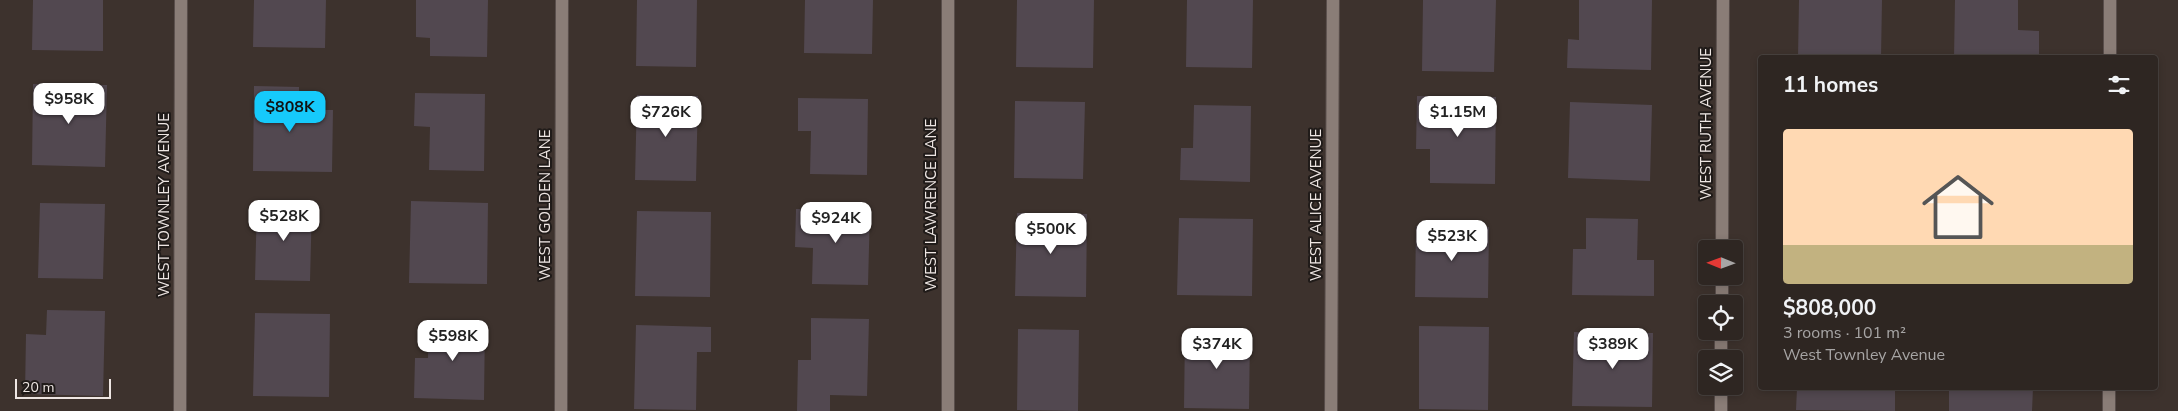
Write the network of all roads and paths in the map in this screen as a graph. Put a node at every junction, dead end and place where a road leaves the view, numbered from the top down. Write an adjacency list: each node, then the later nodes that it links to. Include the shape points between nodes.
1 (181, 0): 11 (street, WEST TOWNLEY AVENUE)
2 (562, 0): 12 (street, WEST GOLDEN LANE)
3 (948, 0): 13 (street, WEST LAWRENCE LANE)
4 (1333, 0): 14 (street, WEST ALICE AVENUE)
5 (1723, 0): 8 (street, WEST RUTH AVENUE)
6 (2110, 0): 7 (street)
7 (2110, 55)
8 (1722, 240)
9 (2109, 390): 16 (street)
10 (1721, 395): 15 (street)
11 (180, 411)
12 (561, 411)
13 (948, 411)
14 (1331, 411)
15 (1721, 411)
16 (2109, 411)

